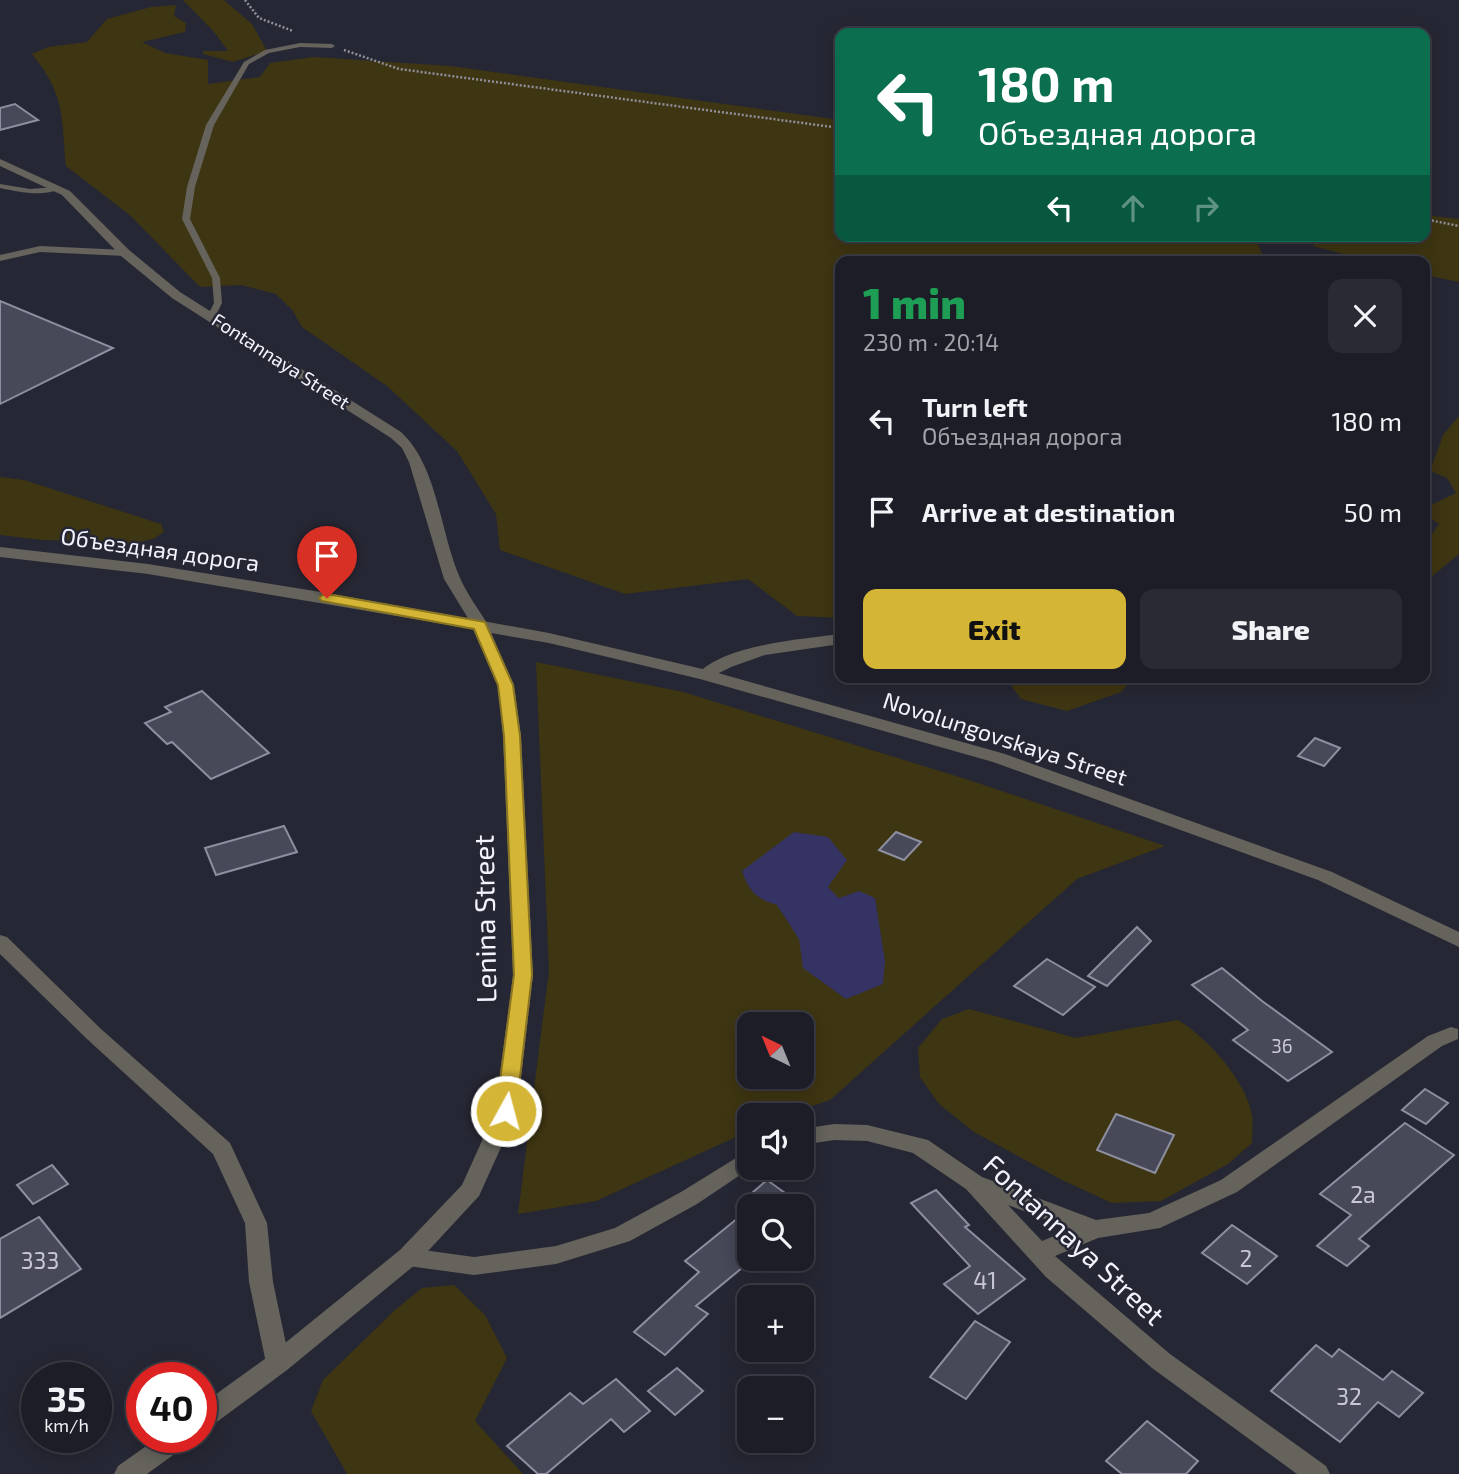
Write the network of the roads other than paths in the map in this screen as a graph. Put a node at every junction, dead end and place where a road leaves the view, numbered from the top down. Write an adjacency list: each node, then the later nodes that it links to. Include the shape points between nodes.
1 (332, 46): 7 (lane, via 267,51 246,64 210,125 186,219 216,278 218,303)
2 (0, 162): 4 (street, Fontannaya Street)
3 (0, 186): 4 (lane)
4 (55, 189): 5 (street, Fontannaya Street, via 66,193)
5 (125, 253): 6 (lane, via 40,249); 7 (street, Fontannaya Street)
6 (0, 258)
7 (211, 317): 9 (street, Fontannaya Street, via 408,446 452,579)
8 (0, 552): 9 (street, Объездная дорога, via 148,569)
9 (480, 625): 11 (street, Novolungovskaya Street); 20 (street, Lenina Street, via 506,685 523,975 506,1111 471,1190)
10 (835, 640): 11 (street, via 762,650)
11 (705, 675): 12 (street, Novolungovskaya Street, via 999,758 1325,876)
12 (1459, 940)
13 (0, 942): 21 (street, via 222,1149 256,1223 261,1282)
14 (1451, 1034): 18 (street, via 1228,1186 1152,1222)
15 (814, 1135): 17 (street, Fontannaya Street, via 867,1133 920,1146)
16 (737, 1166): 20 (street, via 622,1235 556,1255 474,1265)
17 (974, 1183): 18 (street); 19 (street, Fontannaya Street)
18 (1095, 1228): 19 (street)
19 (1038, 1253): 25 (street, Fontannaya Street, via 1161,1361)
20 (408, 1257): 21 (street, Lenina Street)
21 (278, 1363): 22 (street, Lenina Street)
22 (217, 1407)
23 (156, 1453): 24 (street)
24 (127, 1474)
25 (1317, 1474)

